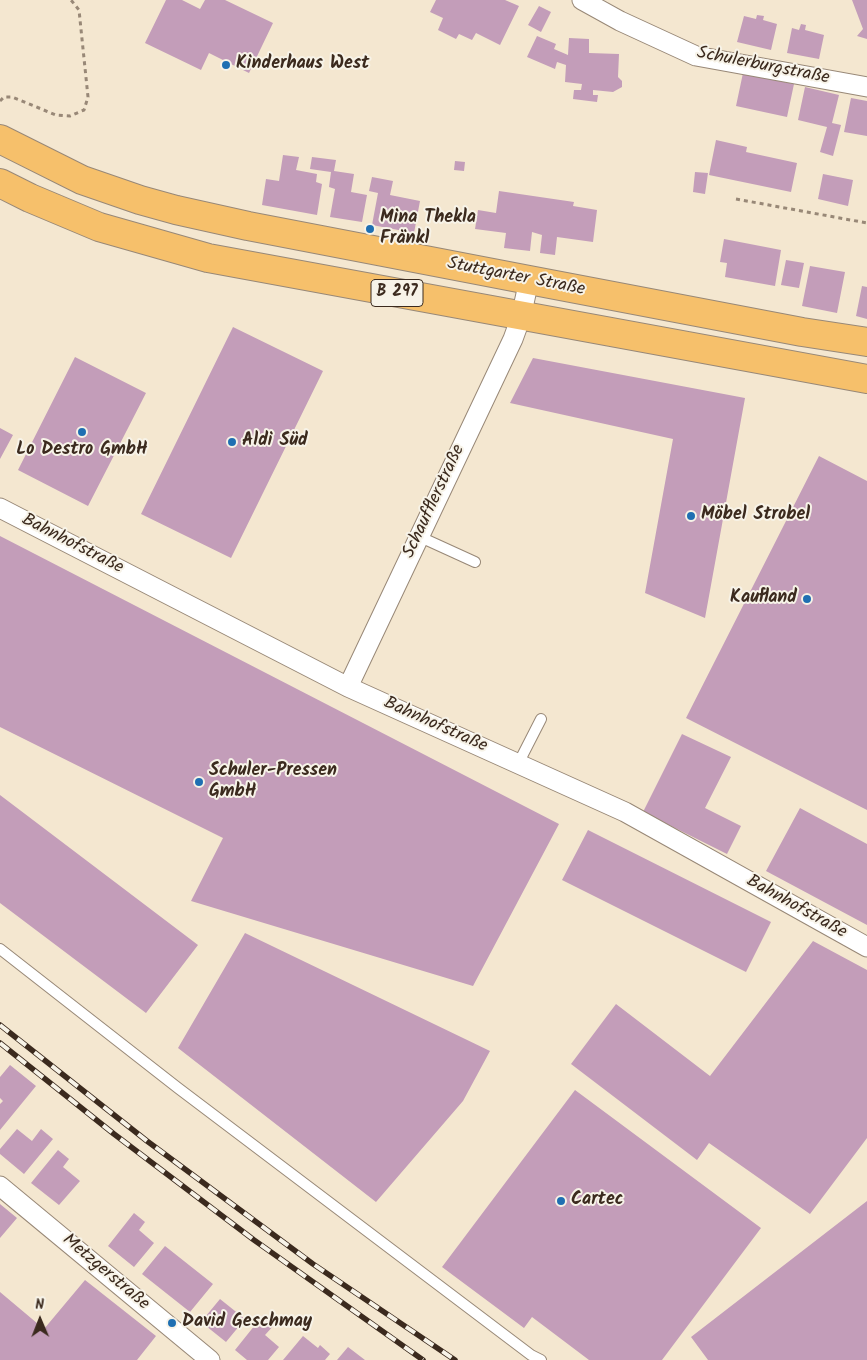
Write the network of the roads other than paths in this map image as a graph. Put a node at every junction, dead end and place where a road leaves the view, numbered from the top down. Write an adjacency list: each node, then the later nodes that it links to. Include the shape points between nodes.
1 (582, 0): 2 (street, Schulerburgstraße, via 696,56)
2 (867, 87)
3 (0, 139): 5 (main road, Stuttgarter Straße / B 297, via 82,180 176,210)
4 (0, 183): 6 (main road, Stuttgarter Straße / B 297, via 99,228 208,258)
5 (529, 280): 6 (street, Schaufflerstraße); 7 (main road, Stuttgarter Straße / B 297)
6 (521, 316): 8 (main road, Stuttgarter Straße / B 297); 10 (street, Schaufflerstraße)
7 (867, 342)
8 (867, 379)
9 (0, 508): 12 (street, Bahnhofstraße)
10 (418, 536): 11 (lane); 12 (street, Schaufflerstraße)
11 (475, 562)
12 (348, 687): 14 (street, Bahnhofstraße)
13 (541, 719): 14 (lane)
14 (518, 764): 15 (street, Bahnhofstraße, via 625,812)
15 (867, 947)
16 (0, 949): 19 (lane, via 194,1100)
17 (0, 1186): 18 (street, Metzgerstraße)
18 (210, 1360)
19 (541, 1360)

